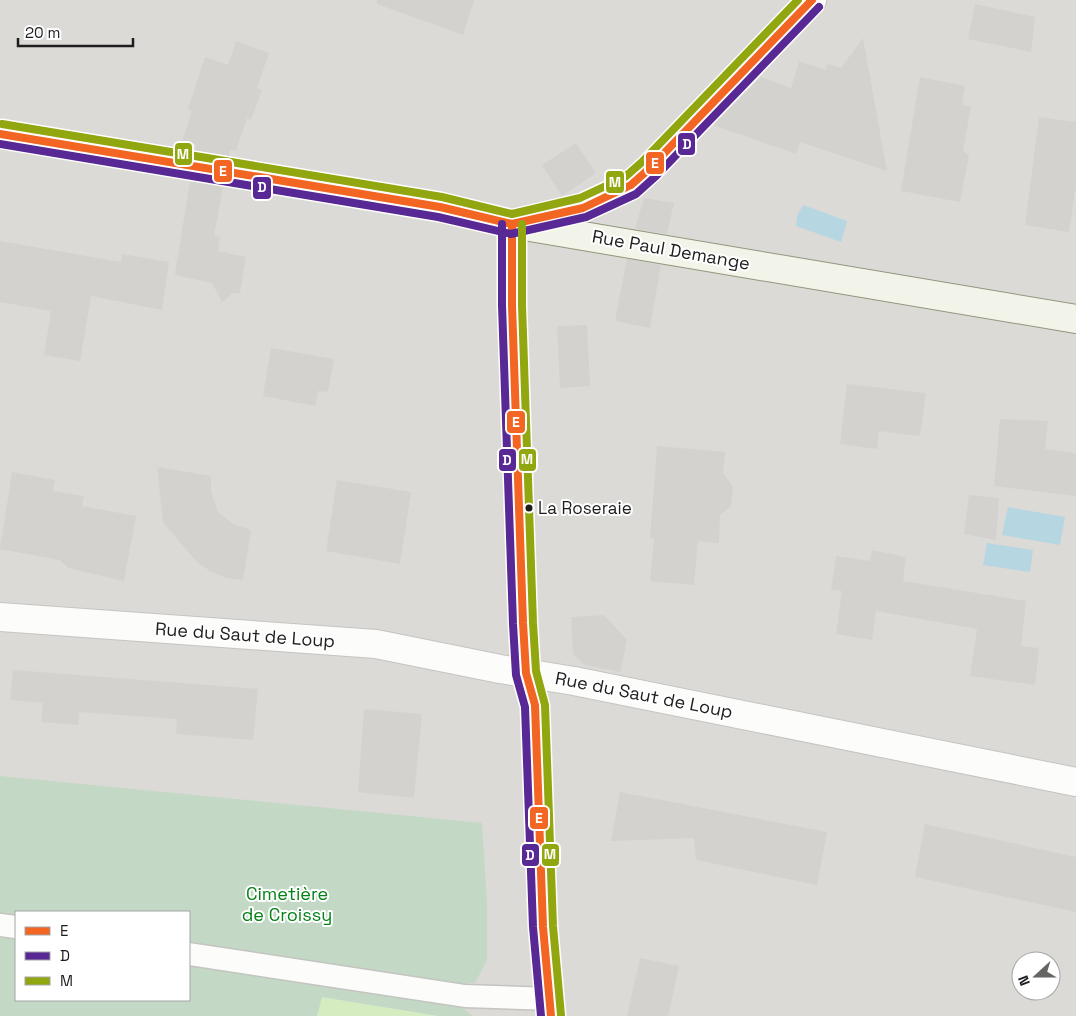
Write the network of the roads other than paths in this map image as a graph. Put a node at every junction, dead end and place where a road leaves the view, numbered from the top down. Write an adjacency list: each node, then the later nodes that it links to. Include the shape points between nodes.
1 (812, 0): 3 (street, via 631,185 582,208)
2 (0, 134): 3 (main road, Rue Paul Demange, via 440,207)
3 (512, 224): 4 (main road, Rue Paul Demange); 6 (street)
4 (1076, 319)
5 (0, 617): 6 (street, Rue du Saut de Loup, via 376,644)
6 (526, 673): 7 (street, Rue du Saut de Loup); 11 (street, via 535,705 543,927)
7 (1076, 782)
8 (0, 925): 9 (lane)
9 (15, 927)
10 (190, 954): 11 (lane)
11 (550, 1007)

